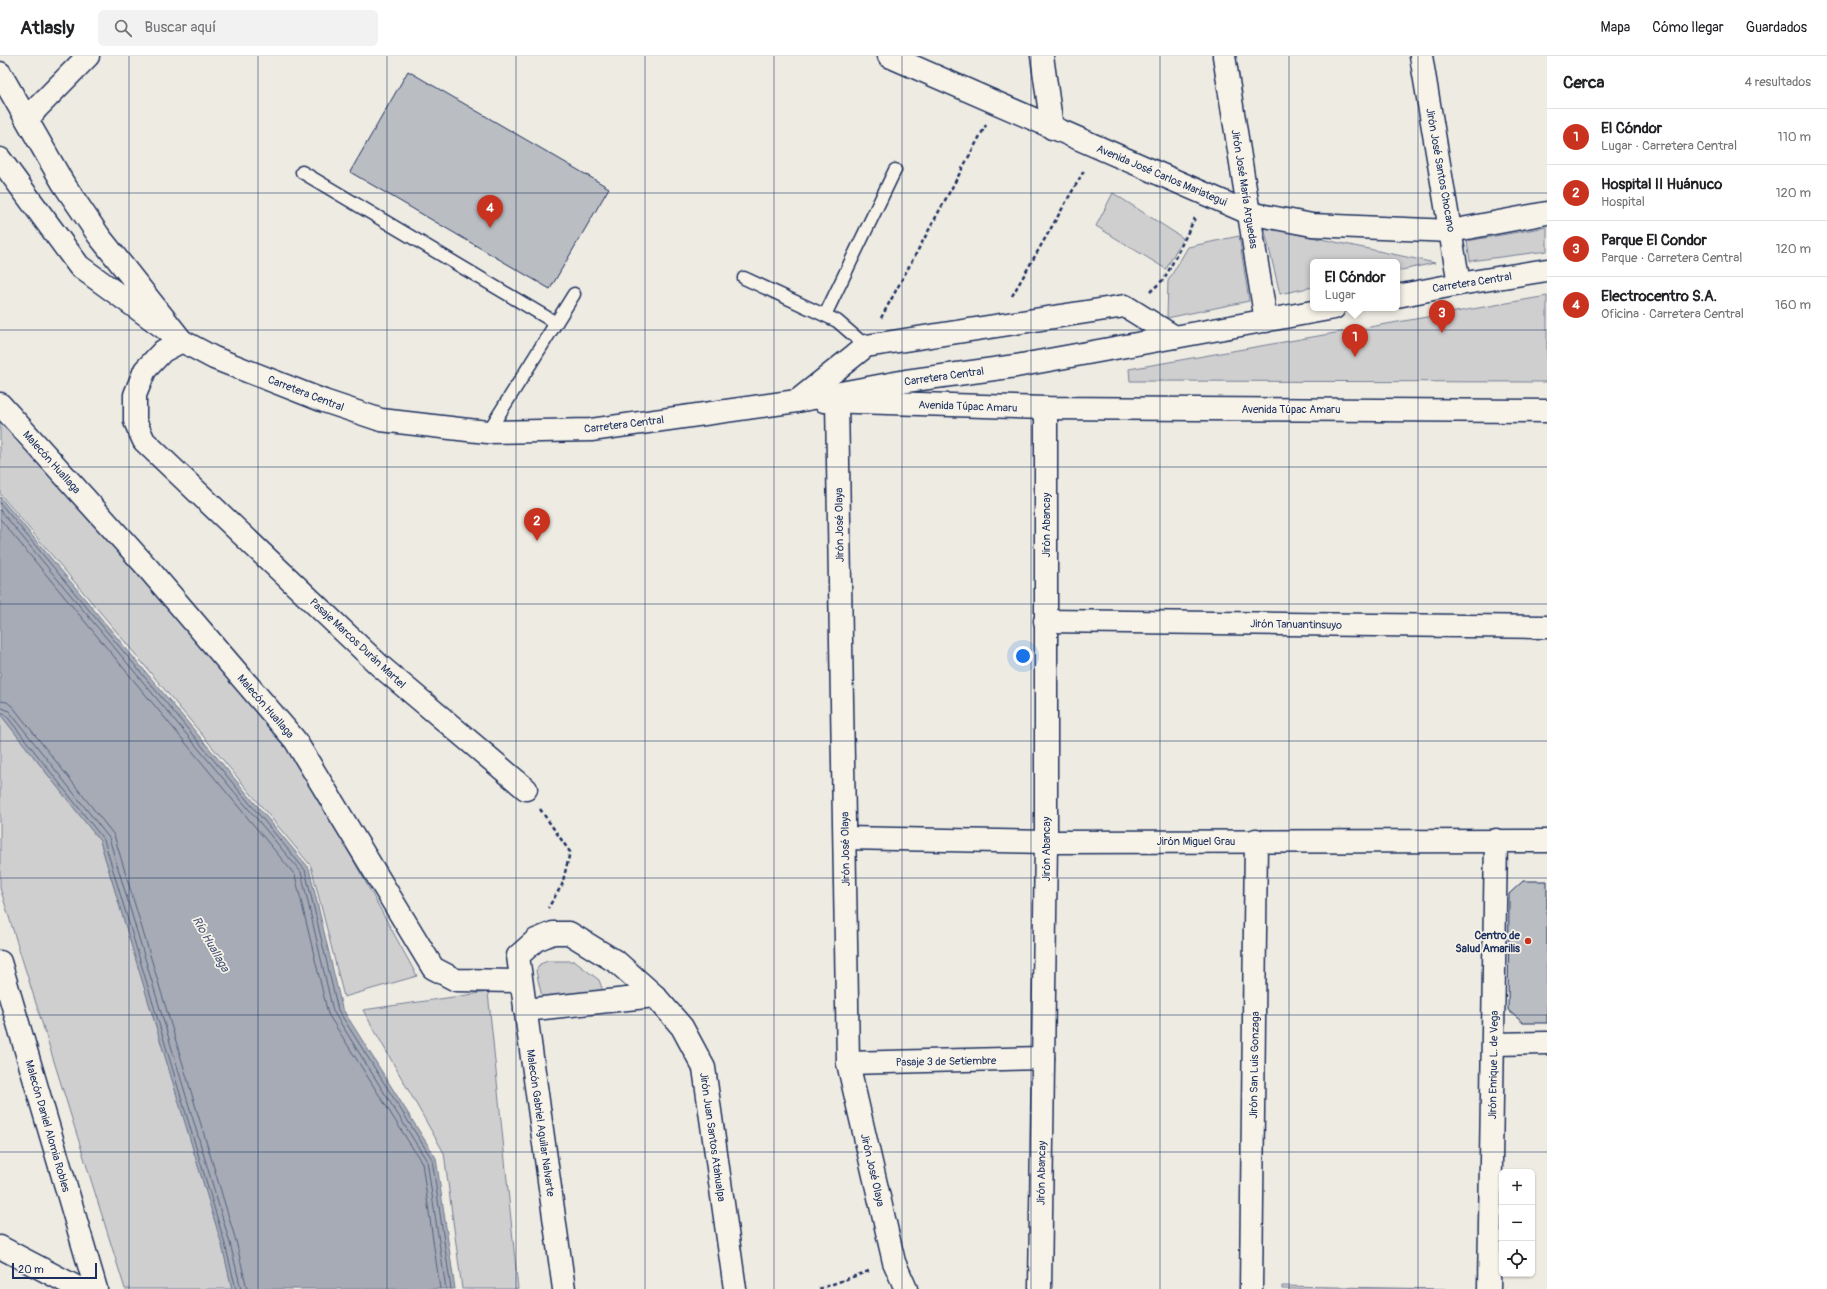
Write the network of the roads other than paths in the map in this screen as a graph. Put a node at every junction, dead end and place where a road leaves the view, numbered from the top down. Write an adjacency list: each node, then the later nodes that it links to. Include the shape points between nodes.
1 (88, 56): 7 (main road)
2 (889, 56): 8 (main road, Avenida José Carlos Mariategui)
3 (1042, 56): 8 (main road)
4 (1224, 56): 12 (main road, Jirón José María Arguedas)
5 (1421, 56): 14 (main road, Jirón José Santos Chocano)
6 (0, 73): 7 (main road)
7 (28, 119): 25 (main road, via 63,183 99,236)
8 (1052, 128): 12 (main road, Avenida José Carlos Mariategui)
9 (0, 159): 25 (main road, Carretera Central, via 79,266)
10 (895, 170): 21 (lane)
11 (302, 172): 23 (lane)
12 (1249, 213): 14 (main road, Avenida José Carlos Mariategui, via 1312,225); 22 (main road, Jirón José María Arguedas)
13 (1547, 214): 14 (main road, Avenida José Carlos Mariategui)
14 (1451, 231): 17 (main road, Jirón José Santos Chocano)
15 (1547, 270): 17 (main road, Carretera Central)
16 (744, 278): 21 (lane)
17 (1459, 284): 19 (main road, Carretera Central)
18 (574, 294): 23 (lane)
19 (1400, 295)
20 (1318, 311): 22 (main road, Carretera Central)
21 (824, 315): 26 (lane, via 837,321)
22 (1266, 321): 24 (main road, Carretera Central)
23 (556, 322): 32 (lane)
24 (1175, 337): 26 (main road, via 1125,306); 27 (main road, Carretera Central, via 1016,366 906,381)
25 (182, 341): 32 (main road, Carretera Central, via 229,364 381,420); 35 (main road, Pasaje Marcos Durán Martel, via 163,351 145,370 134,395 135,421 144,441 379,665)
26 (866, 346): 27 (main road)
27 (797, 401): 28 (main road, Avenida Túpac Amaru); 32 (main road, Carretera Central, via 591,430)
28 (837, 401): 30 (main road, Avenida Túpac Amaru); 36 (main road, Jirón José Olaya)
29 (0, 404): 43 (main road, Malecón Huallaga, via 146,566 295,740 432,968 456,980)
30 (1046, 408): 31 (main road, Avenida Túpac Amaru); 33 (main road, Jirón Abancay)
31 (1547, 410)
32 (488, 432)
33 (1045, 621): 34 (main road, Jirón Tanuantinsuyo); 40 (main road, Jirón Abancay)
34 (1547, 627)
35 (526, 789)
36 (845, 838): 40 (main road, Jirón Miguel Grau); 49 (main road, Jirón José Olaya)
37 (1256, 840): 38 (main road, Jirón Miguel Grau); 40 (main road, Jirón Miguel Grau); 57 (main road, Jirón San Luis Gonzaga)
38 (1496, 840): 39 (main road, Jirón Miguel Grau); 47 (main road, Jirón Enrique L. de Vega)
39 (1547, 841)
40 (1046, 842): 48 (main road, Jirón Abancay)
41 (518, 956): 43 (main road, Malecón Gabriel Aguilar Nalvarte); 44 (main road, Jirón Juan Santos Atahualpa, via 536,940 553,933 569,933 618,962)
42 (0, 962): 52 (main road, Malecón Daniel Alomia Robles)
43 (521, 981): 45 (main road, Malecón Gabriel Aguilar Nalvarte)
44 (655, 996): 45 (main road); 54 (main road, Jirón Juan Santos Atahualpa, via 682,1027 704,1068)
45 (526, 1010): 53 (main road, Malecón Gabriel Aguilar Nalvarte)
46 (1547, 1043): 47 (main road)
47 (1494, 1044): 58 (main road, Jirón Enrique L. de Vega)
48 (1043, 1058): 49 (main road, Pasaje 3 de Setiembre); 56 (main road, Jirón Abancay)
49 (848, 1063): 55 (main road, Jirón José Olaya, via 894,1262)
50 (0, 1247): 51 (main road)
51 (80, 1289)
52 (96, 1289)
53 (564, 1289)
54 (735, 1289)
55 (906, 1289)
56 (1040, 1289)
57 (1251, 1289)
58 (1489, 1289)

